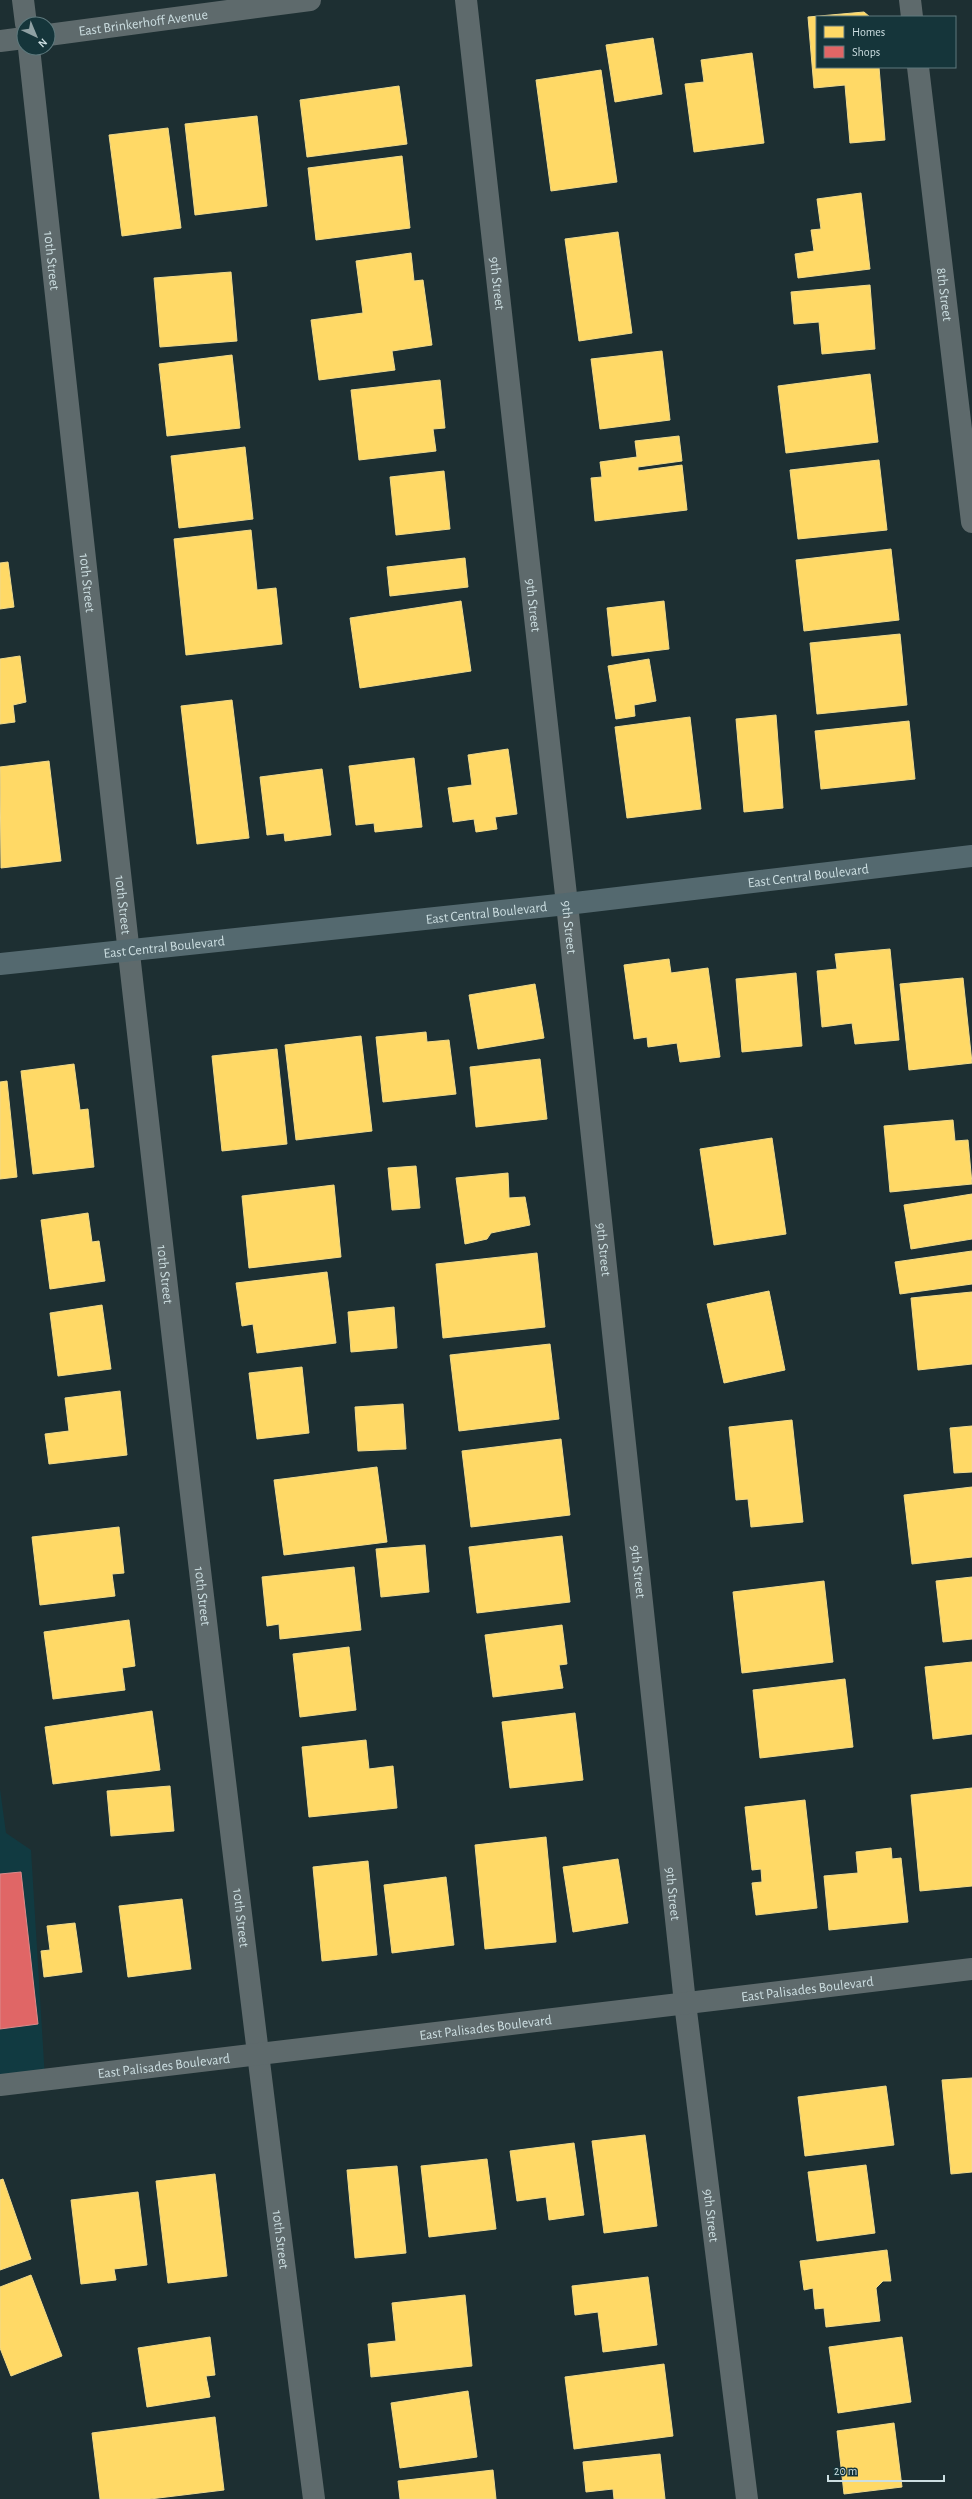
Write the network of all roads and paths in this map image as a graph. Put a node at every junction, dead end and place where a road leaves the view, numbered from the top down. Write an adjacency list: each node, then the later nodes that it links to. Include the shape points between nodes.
1 (23, 0): 5 (street)
2 (310, 0): 7 (street, East Brinkerhoff Avenue)
3 (466, 0): 14 (street, 9th Street)
4 (910, 0): 6 (street)
5 (25, 16)
6 (912, 16)
7 (56, 34)
8 (16, 39): 9 (street)
9 (0, 41)
10 (30, 56): 15 (street, 10th Street)
11 (918, 68): 12 (street, 8th Street)
12 (972, 522)
13 (972, 856): 14 (main road, East Central Boulevard)
14 (567, 904): 15 (main road, East Central Boulevard); 18 (street, 9th Street)
15 (128, 950): 16 (main road, East Central Boulevard); 19 (street, 10th Street)
16 (0, 964)
17 (972, 1969): 18 (street, East Palisades Boulevard)
18 (685, 2003): 19 (street, East Palisades Boulevard); 22 (street, 9th Street)
19 (257, 2054): 20 (street, East Palisades Boulevard); 21 (street, 10th Street)
20 (0, 2085)
21 (314, 2499)
22 (747, 2499)

